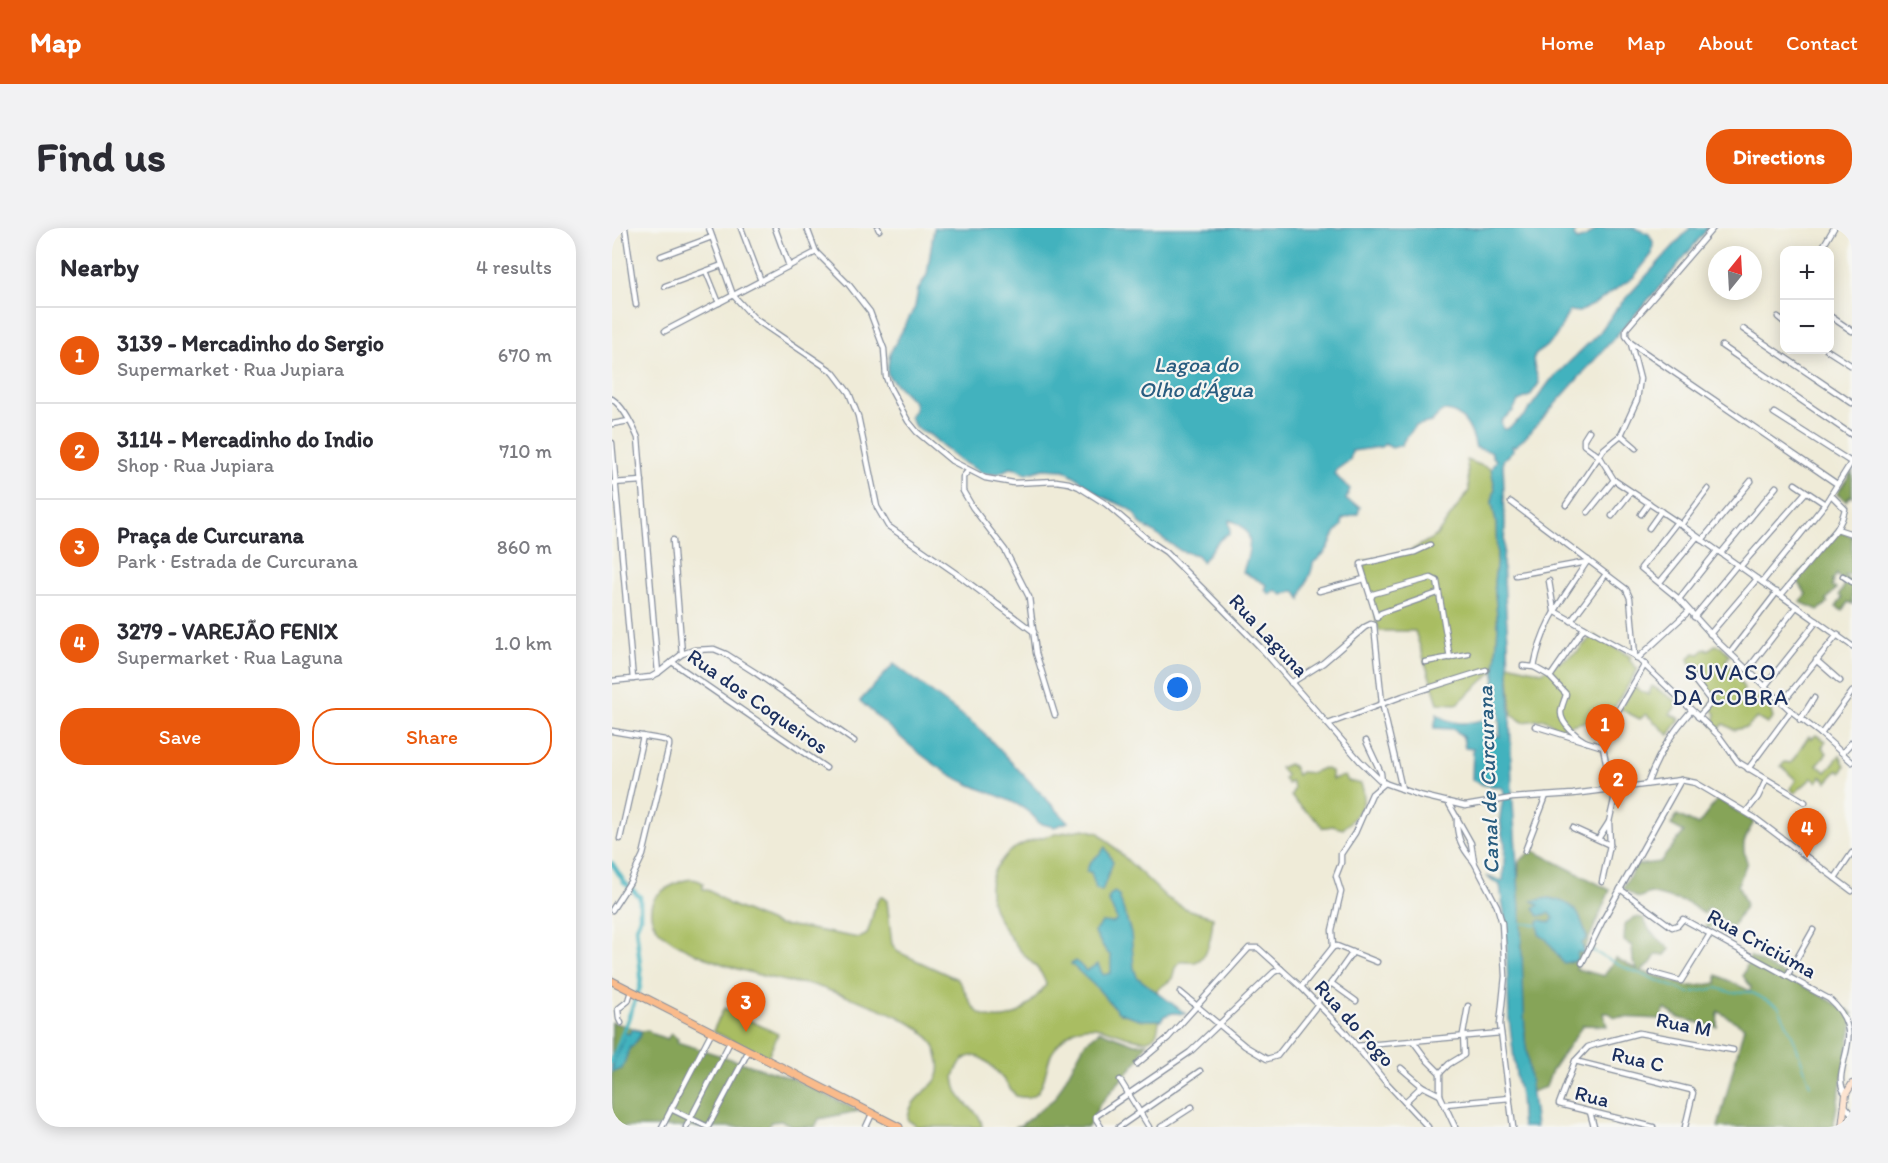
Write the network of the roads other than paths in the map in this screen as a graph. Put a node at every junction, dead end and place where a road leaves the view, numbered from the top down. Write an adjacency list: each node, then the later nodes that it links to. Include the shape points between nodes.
1 (625, 228): 19 (street)
2 (709, 228): 8 (street)
3 (741, 228): 15 (street)
4 (775, 228): 13 (street)
5 (807, 228): 10 (street)
6 (1713, 228): 24 (street, via 1626,329)
7 (1834, 228): 9 (street)
8 (712, 237): 11 (street); 12 (street)
9 (1823, 246)
10 (816, 252): 13 (street); 40 (street, Rua Laguna, via 870,312 884,349 886,377 908,421 933,447)
11 (661, 256)
12 (722, 266): 14 (street); 17 (street)
13 (789, 266): 15 (street)
14 (706, 271): 16 (street); 18 (street)
15 (761, 281): 17 (street)
16 (665, 286)
17 (733, 295): 18 (street); 92 (street, via 755,319 840,379 858,416 877,507 888,526)
18 (719, 303): 22 (street)
19 (636, 305)
20 (1834, 319): 23 (street)
21 (1743, 329): 29 (street)
22 (665, 331)
23 (1852, 331)
24 (1631, 343): 34 (street, via 1640,383 1637,400); 46 (street)
25 (1722, 346): 35 (street)
26 (1833, 354): 27 (street)
27 (1852, 366)
28 (612, 399): 31 (street)
29 (1852, 403)
30 (1774, 413): 39 (street)
31 (629, 421): 32 (street); 42 (street, via 638,438)
32 (612, 424)
33 (1589, 431): 38 (street, via 1584,445)
34 (1621, 435): 37 (street); 38 (street)
35 (1852, 435)
36 (612, 443): 44 (street)
37 (1636, 448)
38 (1600, 457): 41 (street); 55 (street)
39 (1851, 462): 46 (street)
40 (968, 471): 92 (street, via 963,477 963,491 1005,550 1029,597); 115 (street, Rua Laguna, via 1000,482 1069,483 1094,496 1171,557)
41 (1614, 480): 49 (street); 57 (street)
42 (642, 481): 44 (street); 109 (street)
43 (1750, 481): 64 (street)
44 (614, 483): 112 (street)
45 (1795, 484): 50 (street)
46 (1837, 484): 51 (street)
47 (1776, 487): 67 (street)
48 (1708, 489): 60 (street)
49 (1631, 492): 53 (street); 59 (street)
50 (1806, 492): 54 (street); 69 (street)
51 (1831, 495): 54 (street); 62 (street, via 1845,509)
52 (1511, 502): 68 (street)
53 (1649, 503): 56 (street); 58 (street)
54 (1825, 504): 74 (street)
55 (1566, 505)
56 (1661, 511): 60 (street); 61 (street)
57 (1588, 512)
58 (1641, 514)
59 (1612, 516)
60 (1679, 524): 64 (street); 76 (street, via 1641,568)
61 (1649, 528)
62 (1837, 529): 63 (street); 80 (street)
63 (1852, 534)
64 (1699, 539): 67 (street); 76 (street)
65 (674, 540): 97 (street)
66 (1430, 545): 73 (street, via 1362,564)
67 (1719, 552): 69 (street); 82 (street)
68 (1588, 561): 70 (street); 71 (street); 84 (street)
69 (1739, 566): 74 (street); 86 (street)
70 (1606, 574): 88 (street); 99 (street, via 1629,593)
71 (1516, 575)
72 (1843, 576): 77 (street)
73 (1364, 579): 78 (street); 81 (street)
74 (1759, 580): 80 (street); 93 (street)
75 (1550, 581): 84 (street)
76 (1660, 582): 82 (street)
77 (1852, 582)
78 (1319, 591)
79 (1438, 593): 81 (street, via 1437,581 1431,578 1372,594); 87 (street); 100 (street)
80 (1779, 594): 83 (street); 96 (street)
81 (1371, 598): 87 (street)
82 (1679, 599): 85 (street)
83 (1796, 607): 89 (street); 108 (street)
84 (1554, 611): 88 (street); 106 (street, via 1542,634)
85 (1689, 611): 86 (street); 99 (street)
86 (1694, 617): 93 (street)
87 (1377, 618): 90 (street)
88 (1570, 621): 91 (street)
89 (1817, 621): 94 (street); 116 (street)
90 (1374, 625): 115 (street, via 1365,627 1323,663); 119 (street)
91 (1584, 628): 99 (street); 110 (street)
92 (1034, 632): 123 (street, via 1036,653)
93 (1710, 634): 96 (street)
94 (1838, 634): 95 (street); 101 (street)
95 (1852, 646)
96 (1730, 653): 108 (street)
97 (682, 654): 102 (street); 131 (street, Rua dos Coqueiros, via 705,649 726,654)
98 (1468, 654): 100 (street)
99 (1636, 657): 104 (street)
100 (1450, 658): 103 (street)
101 (1816, 660): 114 (street); 120 (street)
102 (672, 662): 109 (street); 138 (street, Rua dos Coqueiros)
103 (1425, 662)
104 (1645, 664): 121 (street); 135 (street, via 1616,714)
105 (1523, 666): 106 (street)
106 (1534, 667): 110 (street)
107 (1486, 669): 119 (street)
108 (1748, 669): 116 (street)
109 (658, 673): 112 (street)
110 (1550, 676): 133 (street, via 1566,694 1562,717)
111 (1692, 677): 124 (street, via 1710,700)
112 (633, 679): 113 (street)
113 (612, 681)
114 (1840, 681)
115 (1291, 683): 126 (street, Rua Laguna)
116 (1765, 686): 120 (street)
117 (1852, 692): 129 (street)
118 (1814, 698): 125 (street)
119 (1382, 703): 126 (street); 144 (street)
120 (1782, 703): 122 (street)
121 (1691, 711): 124 (street); 143 (street, via 1672,733)
122 (1791, 711): 125 (street); 139 (street)
123 (1055, 715)
124 (1698, 717): 139 (street)
125 (1800, 720): 129 (street)
126 (1328, 724): 142 (street, Rua Laguna)
127 (1535, 726): 133 (street)
128 (612, 731): 130 (street)
129 (1821, 734): 136 (street)
130 (644, 736): 154 (street); 165 (street, via 669,743 647,842)
131 (854, 741)
132 (1366, 741): 142 (street)
133 (1586, 742): 135 (street)
134 (1852, 742): 136 (street)
135 (1604, 747): 145 (street)
136 (1843, 752): 137 (street)
137 (1852, 762)
138 (826, 768)
139 (1748, 769): 141 (street)
140 (1681, 780): 143 (street, Rua Laguna); 149 (street, Rua Laguna, via 1696,783); 163 (street)
141 (1766, 780): 148 (street); 149 (street)
142 (1384, 782): 144 (street, Rua Laguna); 168 (street, via 1372,794 1341,854 1336,876 1341,892 1332,930)
143 (1647, 784): 145 (street, Rua Laguna)
144 (1402, 789): 147 (street, Rua Laguna)
145 (1612, 789): 146 (street, Rua Laguna); 151 (street)
146 (1546, 796): 147 (street, Rua Laguna, via 1465,806); 157 (street)
147 (1448, 802): 150 (street)
148 (1805, 802)
149 (1746, 812): 158 (street, Rua Laguna)
150 (1457, 817): 160 (street, via 1472,843); 160 (street, via 1459,840)
151 (1609, 822): 155 (street); 156 (street)
152 (1819, 827): 158 (street)
153 (1572, 828): 155 (street)
154 (620, 839)
155 (1598, 839): 156 (street)
156 (1610, 845): 162 (street)
157 (1525, 851)
158 (1801, 852): 161 (street, Rua Laguna)
159 (1852, 853): 161 (street)
160 (1474, 862): 187 (street, via 1502,923 1505,976)
161 (1835, 878): 164 (street, Rua Laguna)
162 (1602, 882)
163 (1620, 889): 167 (street, Rua Criciúma, via 1672,927 1683,919); 171 (street)
164 (1852, 891)
165 (612, 910)
166 (1813, 930): 174 (street)
167 (1710, 934): 173 (street, via 1681,981); 174 (street, Rua Criciúma)
168 (1333, 947): 169 (street); 177 (street)
169 (1353, 952): 170 (street); 176 (street)
170 (1377, 962)
171 (1582, 963)
172 (1281, 969): 177 (street, Rua do Fogo); 182 (street, Rua do Fogo, via 1254,946); 185 (street)
173 (1652, 973)
174 (1787, 976): 203 (street, Rua Criciúma, via 1829,999 1845,1021 1849,1035 1840,1081)
175 (612, 981): 178 (main road)
176 (1331, 983): 180 (street); 181 (street)
177 (1301, 987): 181 (street, Rua do Fogo)
178 (633, 992): 184 (street, via 618,1009); 186 (main road)
179 (1180, 992): 182 (street)
180 (1356, 1001)
181 (1317, 1004): 185 (street, via 1276,1056 1269,1059 1256,1054); 191 (street, Rua do Fogo)
182 (1197, 1006): 185 (street); 195 (street)
183 (1468, 1006): 188 (street)
184 (621, 1023)
185 (1220, 1026): 202 (street, via 1181,1059)
186 (711, 1033): 190 (main road); 210 (street)
187 (1501, 1034): 188 (street); 205 (street)
188 (1462, 1038): 189 (street); 198 (street, via 1464,1055)
189 (1413, 1041): 191 (street); 198 (street)
190 (730, 1042): 193 (main road); 215 (street)
191 (1356, 1046): 206 (street, Rua do Fogo)
192 (1733, 1050): 194 (street, Rua M, via 1639,1033 1588,1047)
193 (748, 1052): 213 (main road); 219 (street)
194 (1575, 1061): 211 (street, Rua, via 1559,1104); 230 (street, Rua C, via 1693,1090)
195 (1137, 1064)
196 (1401, 1068): 201 (street)
197 (1200, 1071): 212 (street)
198 (1440, 1073): 204 (street)
199 (1120, 1080): 202 (street)
200 (1852, 1084): 203 (main road)
201 (1422, 1086): 204 (street); 206 (street)
202 (1128, 1094): 212 (street); 222 (street, via 1096,1117)
203 (1846, 1094): 208 (main road)
204 (1440, 1095): 207 (street)
205 (1510, 1098): 207 (street); 227 (street)
206 (1405, 1102): 216 (street, Rua do Fogo)
207 (1445, 1104): 226 (street)
208 (1845, 1106): 214 (street); 231 (main road)
209 (1192, 1107): 225 (street)
210 (671, 1109): 215 (street); 217 (street)
211 (1590, 1112): 228 (street); 229 (street, Rua)
212 (1141, 1113): 223 (street); 224 (street)
213 (872, 1114): 220 (street); 221 (main road)
214 (1852, 1114)
215 (690, 1119): 218 (street); 219 (street)
216 (1425, 1126)
217 (662, 1127)
218 (686, 1127)
219 (708, 1127)
220 (866, 1127)
221 (898, 1127)
222 (1101, 1127)
223 (1119, 1127)
224 (1149, 1127)
225 (1161, 1127)
226 (1455, 1127)
227 (1514, 1127)
228 (1594, 1127)
229 (1653, 1127)
230 (1685, 1127)
231 (1842, 1127)

